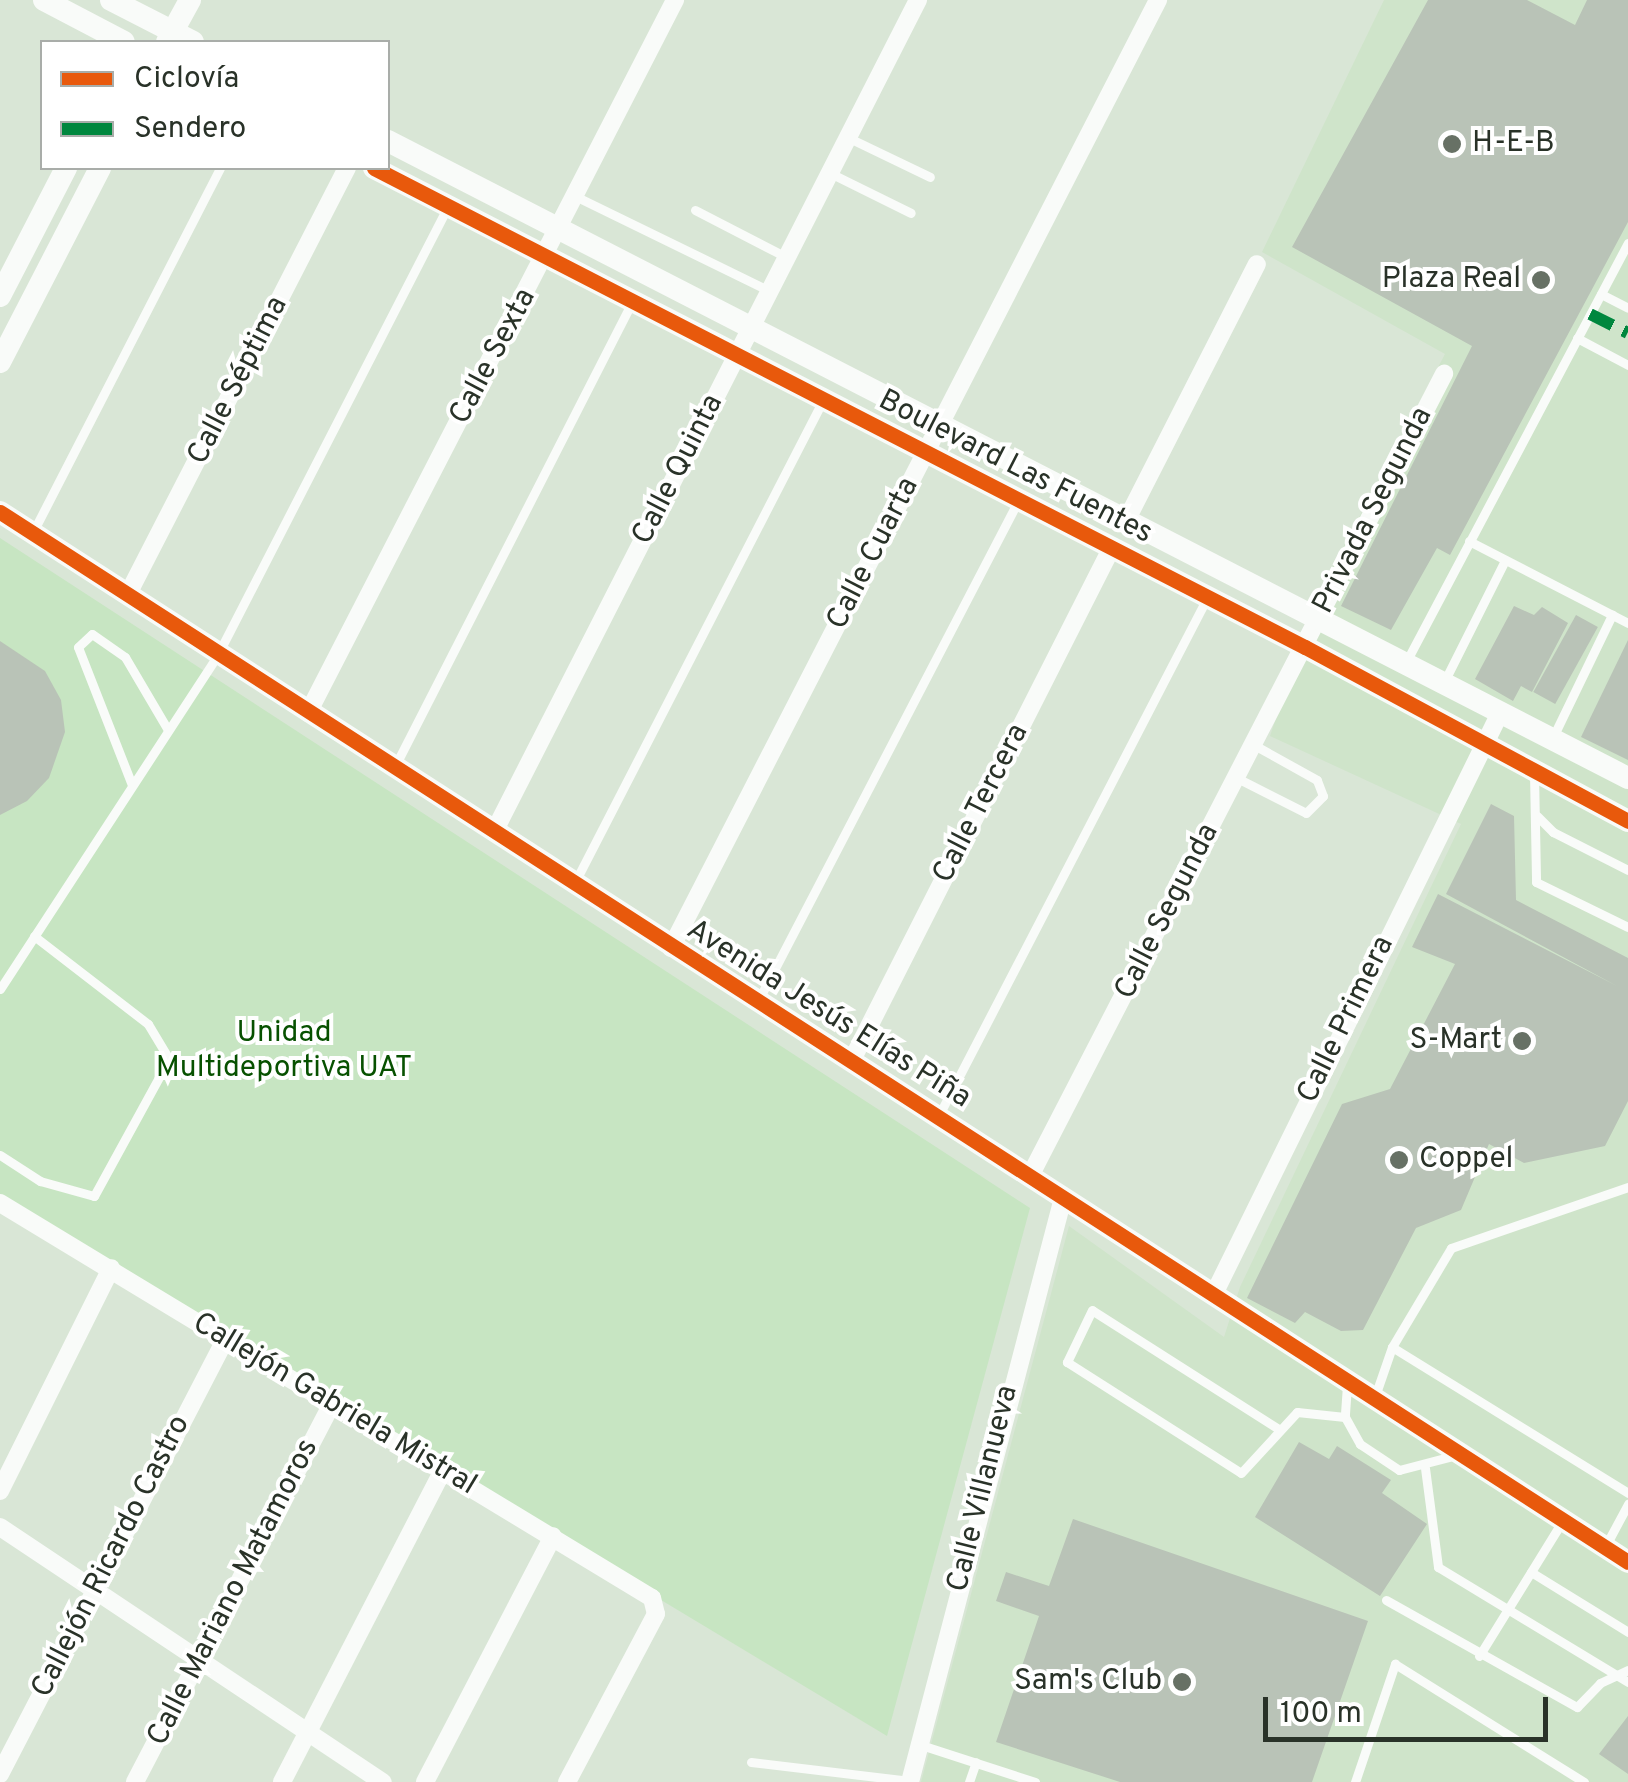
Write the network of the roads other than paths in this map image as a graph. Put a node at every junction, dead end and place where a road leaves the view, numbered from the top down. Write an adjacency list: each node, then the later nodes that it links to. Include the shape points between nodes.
1 (44, 0): 9 (street)
2 (111, 0): 7 (street)
3 (190, 0): 8 (street)
4 (675, 0): 20 (street, Calle Sexta)
5 (918, 0): 11 (street, Calle Quinta)
6 (1158, 0): 42 (street, Calle Cuarta)
7 (149, 9): 8 (street); 10 (street)
8 (178, 39)
9 (123, 40)
10 (128, 40)
11 (847, 137): 18 (street, Calle Quinta); 19 (lane)
12 (390, 141): 24 (street, Boulevard Las Fuentes)
13 (65, 170): 32 (street)
14 (99, 170): 38 (street)
15 (219, 170): 47 (lane)
16 (345, 170): 51 (street, Calle Séptima)
17 (378, 170): 21 (street, Boulevard Las Fuentes)
18 (830, 173): 23 (lane); 27 (street, Calle Quinta)
19 (930, 177)
20 (575, 196): 24 (street, Calle Sexta); 30 (lane)
21 (448, 206): 26 (street, Boulevard Las Fuentes); 57 (lane)
22 (695, 210): 27 (lane)
23 (911, 214)
24 (558, 227): 26 (street, Calle Sexta); 35 (street, Boulevard Las Fuentes)
25 (1628, 243): 28 (lane)
26 (545, 254): 33 (street, Boulevard Las Fuentes); 60 (street, Calle Sexta)
27 (786, 256): 30 (street, Calle Quinta)
28 (1625, 257): 31 (lane)
29 (1257, 264): 46 (street)
30 (768, 290): 35 (street, Calle Quinta)
31 (1601, 294): 34 (lane); 36 (lane)
32 (0, 296)
33 (632, 301): 37 (street, Boulevard Las Fuentes); 67 (lane)
34 (1628, 308)
35 (752, 325): 37 (street, Calle Quinta); 42 (street, Boulevard Las Fuentes)
36 (1577, 338): 39 (lane); 48 (lane)
37 (738, 356): 41 (street, Boulevard Las Fuentes); 75 (street, Calle Quinta)
38 (0, 362)
39 (1628, 365)
40 (1444, 374): 54 (street, Privada Segunda)
41 (823, 400): 43 (street, Boulevard Las Fuentes); 77 (lane)
42 (940, 422): 43 (street, Calle Cuarta); 46 (street, Boulevard Las Fuentes)
43 (925, 453): 44 (street, Boulevard Las Fuentes); 80 (street, Calle Cuarta)
44 (1018, 500): 49 (street, Boulevard Las Fuentes); 82 (lane)
45 (0, 512): 47 (street, Avenida Jesús Elías Piña)
46 (1127, 518): 54 (street, Boulevard Las Fuentes)
47 (33, 533): 51 (street, Avenida Jesús Elías Piña)
48 (1469, 541): 50 (lane); 58 (lane)
49 (1111, 549): 52 (street, Boulevard Las Fuentes); 83 (street, Calle Tercera)
50 (1505, 560): 53 (lane); 59 (lane)
51 (128, 594): 57 (street, Avenida Jesús Elías Piña)
52 (1207, 598): 56 (street, Boulevard Las Fuentes); 84 (lane)
53 (1612, 614): 55 (lane); 63 (lane)
54 (1320, 617): 56 (street, Privada Segunda); 58 (street, Boulevard Las Fuentes)
55 (1628, 623)
56 (1305, 647): 64 (street, Calle Segunda); 65 (street, Boulevard Las Fuentes)
57 (218, 654): 60 (street, Avenida Jesús Elías Piña); 62 (lane)
58 (1406, 662): 59 (street, Boulevard Las Fuentes)
59 (1443, 684): 61 (street, Boulevard Las Fuentes)
60 (308, 713): 67 (street, Avenida Jesús Elías Piña)
61 (1500, 713): 63 (street, Boulevard Las Fuentes); 65 (street, Calle Primera)
62 (168, 730): 71 (lane); 71 (lane, via 126,657 92,634 78,647)
63 (1552, 740): 66 (street, Boulevard Las Fuentes)
64 (1254, 745): 69 (street, Calle Segunda); 69 (lane, via 1317,780 1323,796 1306,813)
65 (1484, 747): 68 (street, Boulevard Las Fuentes); 91 (street, Calle Primera)
66 (1593, 760): 70 (street, Boulevard Las Fuentes); 72 (street)
67 (394, 768): 75 (street, Avenida Jesús Elías Piña)
68 (1534, 773): 72 (street, Boulevard Las Fuentes); 73 (lane)
69 (1237, 778): 86 (street, Calle Segunda)
70 (1628, 778)
71 (132, 785): 79 (lane)
72 (1574, 794): 74 (street, Boulevard Las Fuentes)
73 (1537, 816): 76 (lane, via 1552,832); 78 (lane, via 1536,882)
74 (1628, 821)
75 (494, 832): 77 (street, Avenida Jesús Elías Piña)
76 (1628, 870)
77 (574, 885): 80 (street, Avenida Jesús Elías Piña)
78 (1628, 927)
79 (34, 936): 81 (lane); 85 (lane, via 148,1024 169,1059 94,1196 40,1181)
80 (671, 948): 82 (street, Avenida Jesús Elías Piña)
81 (0, 989)
82 (758, 1002): 83 (street, Avenida Jesús Elías Piña)
83 (852, 1060): 84 (street, Avenida Jesús Elías Piña)
84 (938, 1116): 86 (street, Avenida Jesús Elías Piña)
85 (0, 1155)
86 (1030, 1176): 88 (street, Avenida Jesús Elías Piña)
87 (1628, 1187): 93 (lane, via 1451,1248)
88 (1063, 1198): 91 (street, Avenida Jesús Elías Piña); 119 (street, Calle Villanueva)
89 (3, 1211): 90 (street, Callejón Gabriela Mistral)
90 (111, 1268): 92 (street, Callejón Gabriela Mistral); 102 (street)
91 (1213, 1296): 94 (street, Avenida Jesús Elías Piña)
92 (225, 1340): 96 (street, Callejón Gabriela Mistral); 111 (street, Callejón Ricardo Castro)
93 (1392, 1347): 95 (lane); 103 (lane)
94 (1347, 1384): 95 (street, Avenida Jesús Elías Piña); 97 (lane)
95 (1374, 1401): 99 (street, Avenida Jesús Elías Piña)
96 (332, 1404): 101 (street, Callejón Gabriela Mistral); 116 (street, Calle Mariano Matamoros)
97 (1344, 1417): 98 (lane, via 1297,1412); 100 (lane, via 1360,1444 1400,1470)
98 (1277, 1428): 98 (lane, via 1092,1310 1067,1362 1241,1474)
99 (1458, 1454): 100 (lane); 105 (street, Avenida Jesús Elías Piña)
100 (1425, 1468): 113 (lane, via 1438,1568)
101 (443, 1470): 107 (street, Callejón Gabriela Mistral); 118 (street)
102 (0, 1490)
103 (1628, 1493)
104 (1628, 1504): 108 (lane)
105 (1563, 1521): 108 (street, Avenida Jesús Elías Piña); 110 (lane)
106 (0, 1527): 111 (street)
107 (553, 1536): 127 (street); 128 (street, Callejón Gabriela Mistral, via 652,1598 656,1614)
108 (1605, 1548): 109 (street, Avenida Jesús Elías Piña)
109 (1628, 1562)
110 (1532, 1572): 113 (lane); 114 (lane)
111 (94, 1590): 116 (street); 122 (street, Callejón Ricardo Castro)
112 (1386, 1600): 115 (lane)
113 (1508, 1609): 115 (lane); 117 (lane)
114 (1628, 1632)
115 (1479, 1656): 117 (lane, via 1578,1707 1600,1683)
116 (200, 1659): 118 (street); 124 (street, Calle Mariano Matamoros)
117 (1626, 1677)
118 (308, 1731): 125 (street); 126 (street)
119 (920, 1745): 121 (lane); 129 (street, Calle Villanueva)
120 (751, 1762): 129 (lane)
121 (976, 1762): 130 (lane); 131 (lane)
122 (0, 1774)
123 (1569, 1778): 132 (lane, via 1395,1664); 133 (lane)
124 (135, 1782)
125 (282, 1782)
126 (382, 1782)
127 (425, 1782)
128 (567, 1782)
129 (910, 1782)
130 (969, 1782)
131 (1035, 1782)
132 (1355, 1782)
133 (1584, 1782)

